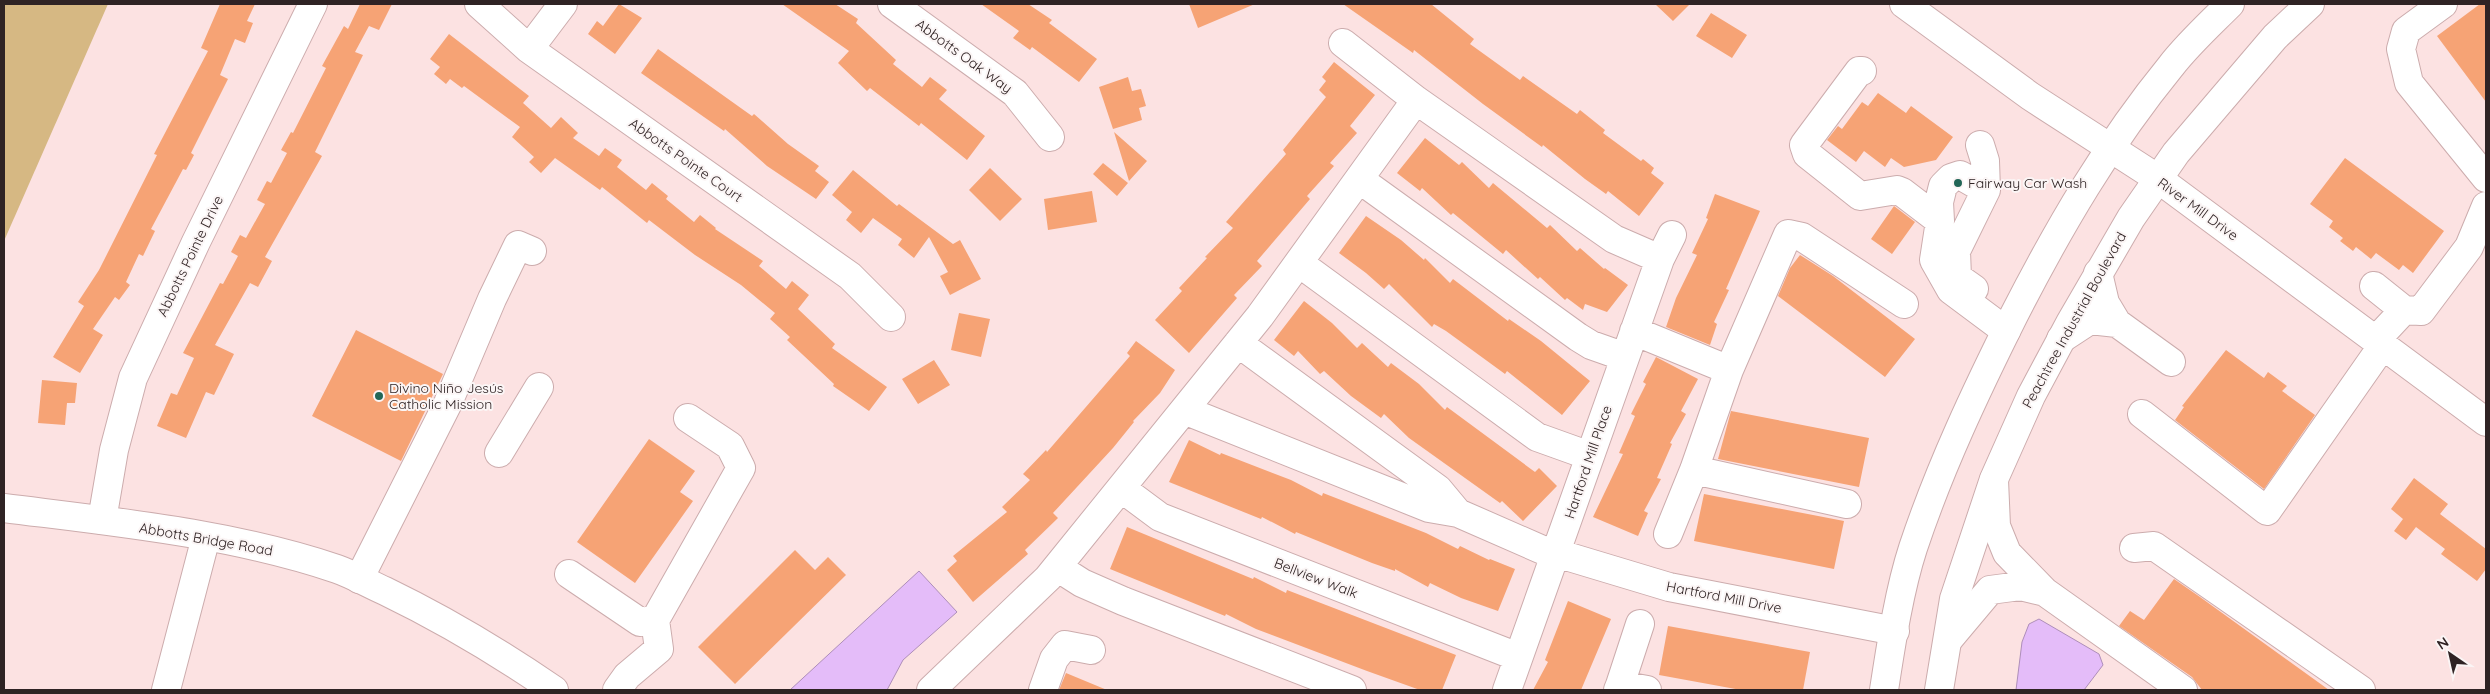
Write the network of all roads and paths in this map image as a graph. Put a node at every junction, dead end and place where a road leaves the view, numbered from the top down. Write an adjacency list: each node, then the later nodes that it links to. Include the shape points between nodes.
1 (313, 4): 51 (main road, Abbotts Pointe Drive, via 133,378 114,450)
2 (479, 4): 10 (main road, Abbotts Pointe Court)
3 (563, 4): 10 (main road)
4 (892, 4): 13 (main road, Abbotts Oak Way, via 1015,93)
5 (1904, 4): 15 (main road, River Mill Drive, via 2030,96)
6 (2230, 4): 15 (main road, via 2171,65)
7 (2310, 4): 16 (main road, Peachtree Industrial Boulevard, via 2275,37)
8 (2443, 4): 17 (main road, via 2406,31 2401,49 2408,83)
9 (1343, 43): 12 (main road)
10 (529, 49): 28 (main road, Abbotts Pointe Court, via 850,276)
11 (1861, 71): 21 (main road, via 1804,144 1806,154 1860,196 1897,190)
12 (1416, 100): 18 (main road); 31 (main road, Hartford Mill Place, via 1614,239 1666,247)
13 (1050, 137)
14 (1980, 145): 19 (main road, via 1985,161)
15 (2110, 148): 16 (main road, River Mill Drive); 30 (main road, via 2072,206)
16 (2157, 178): 24 (main road, Peachtree Industrial Boulevard); 34 (main road, River Mill Drive)
17 (2486, 178)
18 (1359, 179): 23 (main road); 35 (main road, via 1578,337)
19 (1986, 190): 21 (main road, via 1960,176 1951,178 1942,186); 30 (main road, via 1956,251 1957,278)
20 (2486, 206): 27 (main road, via 2469,247 2421,311)
21 (1940, 220): 30 (main road, via 1934,260 1951,290)
22 (525, 248): 58 (main road, via 489,298 448,403)
23 (1299, 263): 33 (main road); 44 (main road, via 1537,437)
24 (2098, 273): 29 (main road, via 2106,303); 32 (main road, Peachtree Industrial Boulevard)
25 (2374, 286): 27 (main road)
26 (1904, 304): 37 (main road, via 1802,237 1788,234)
27 (2404, 310): 34 (main road)
28 (891, 317)
29 (2117, 323): 32 (main road, via 2090,320); 36 (main road)
30 (2010, 324): 62 (main road, via 1972,398 1942,471 1913,550)
31 (1634, 331): 35 (main road, Hartford Mill Place); 37 (main road)
32 (2061, 339): 46 (main road, Peachtree Industrial Boulevard)
33 (1238, 343): 39 (main road); 50 (main road, via 1438,489)
34 (2380, 343): 40 (main road, via 2267,511); 42 (main road, River Mill Drive)
35 (1625, 357): 44 (main road, Hartford Mill Place)
36 (2171, 362)
37 (1729, 370): 45 (main road)
38 (538, 387): 43 (main road)
39 (1184, 410): 47 (main road); 50 (main road, via 1429,508)
40 (2142, 414)
41 (688, 418): 60 (main road, via 730,446 741,468)
42 (2486, 422)
43 (498, 453)
44 (1590, 456): 55 (main road, Hartford Mill Place)
45 (1694, 470): 48 (main road); 52 (main road)
46 (1994, 479): 59 (main road, via 1996,526 2007,553); 63 (main road, Peachtree Industrial Boulevard, via 1954,599)
47 (1121, 488): 56 (main road); 65 (main road, Bellview Walk, via 1160,517)
48 (1847, 504)
49 (4, 508): 51 (main road, Abbotts Bridge Road)
50 (1458, 513): 55 (main road, Hartford Mill Drive)
51 (102, 520): 53 (main road, Abbotts Bridge Road)
52 (1668, 534)
53 (206, 537): 58 (main road, Abbotts Bridge Road, via 260,546); 67 (main road)
54 (2134, 548): 78 (main road, via 2154,546)
55 (1555, 554): 62 (main road, Hartford Mill Drive, via 1669,587); 65 (main road, Hartford Mill Place)
56 (1057, 567): 70 (main road); 72 (main road, via 1082,583 1123,601)
57 (569, 574): 60 (main road, via 640,622)
58 (359, 579): 68 (main road, Abbotts Bridge Road, via 431,613)
59 (2059, 593): 63 (main road, via 2020,586 1990,590); 77 (main road)
60 (655, 620): 69 (main road, via 659,649 627,676)
61 (1640, 624): 66 (main road)
62 (1895, 631): 75 (main road)
63 (1948, 640): 76 (main road, Peachtree Industrial Boulevard)
64 (1091, 650): 71 (main road, via 1065,644 1054,659)
65 (1518, 657): 73 (main road, Hartford Mill Place)
66 (1619, 688): 74 (main road)
67 (166, 690)
68 (554, 690)
69 (616, 690)
70 (931, 690)
71 (1042, 690)
72 (1352, 690)
73 (1507, 690)
74 (1646, 690)
75 (1884, 690)
76 (1939, 690)
77 (2182, 690)
78 (2361, 690)

